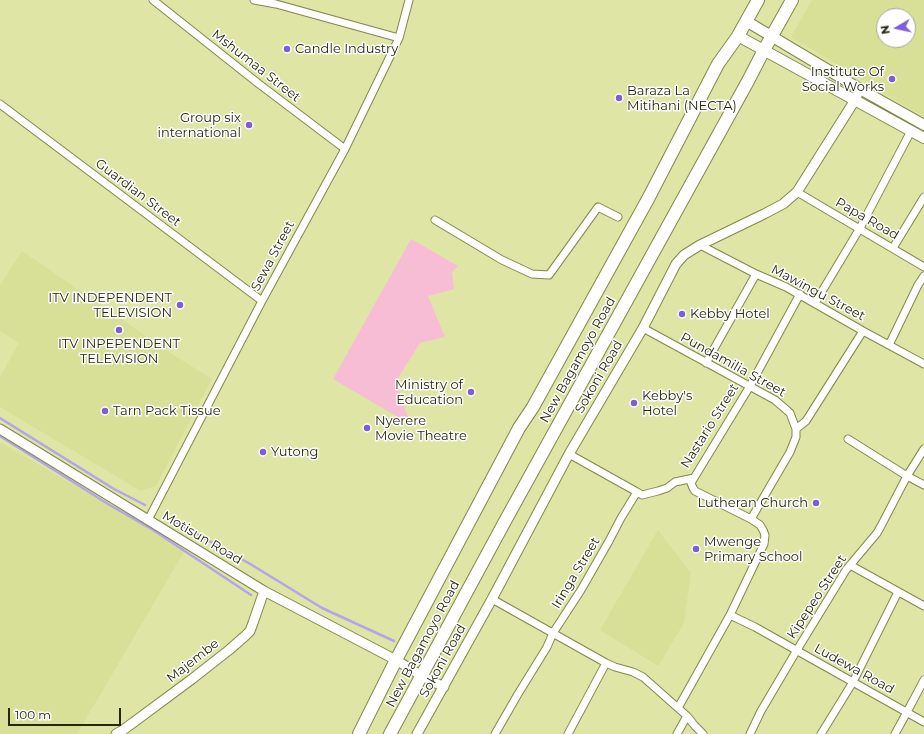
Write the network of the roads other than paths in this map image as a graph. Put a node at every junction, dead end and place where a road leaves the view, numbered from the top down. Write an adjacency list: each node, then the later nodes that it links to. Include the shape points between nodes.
1 (153, 0): 17 (street, Mshumaa Street)
2 (254, 0): 9 (street)
3 (409, 0): 9 (street, Sewa Street)
4 (758, 0): 6 (highway, New Bagamoyo Road)
5 (792, 0): 8 (highway, New Bagamoyo Road)
6 (746, 21): 7 (highway, New Bagamoyo Road); 8 (main road)
7 (738, 36): 10 (main road); 56 (highway, New Bagamoyo Road, via 718,64 648,200 519,428)
8 (771, 36): 10 (highway, New Bagamoyo Road); 11 (main road)
9 (399, 38): 17 (street, Sewa Street)
10 (764, 50): 12 (main road); 58 (highway, New Bagamoyo Road)
11 (860, 89): 12 (street, Sokoni Road); 14 (main road)
12 (855, 100): 15 (main road); 18 (street, Sokoni Road)
13 (0, 104): 29 (street, Guardian Street)
14 (924, 125)
15 (911, 131): 16 (main road); 22 (street)
16 (924, 138)
17 (345, 150): 29 (street, Sewa Street)
18 (797, 192): 22 (street, Papa Road); 23 (street, Sokoni Road, via 783,204)
19 (924, 196): 24 (street)
20 (618, 217): 21 (street, via 598,207 549,275 532,274 508,263)
21 (435, 220)
22 (860, 228): 24 (street, Papa Road); 30 (street)
23 (700, 245): 26 (street, Mawingu Street); 31 (street, Sokoni Road, via 684,255 676,264)
24 (893, 248): 25 (street, Papa Road)
25 (924, 267)
26 (756, 274): 28 (street, Mawingu Street); 34 (street)
27 (924, 276): 33 (street)
28 (800, 294): 30 (street, Mawingu Street); 36 (street, Nastario Street)
29 (262, 301): 47 (street, Sewa Street)
30 (815, 303): 32 (street, Mawingu Street)
31 (643, 328): 34 (street, Pundamilia Street); 41 (street, Sokoni Road)
32 (863, 331): 33 (street, Mawingu Street); 38 (street, via 806,422)
33 (889, 345): 35 (street, Mawingu Street)
34 (706, 363): 36 (street, Pundamilia Street)
35 (924, 364)
36 (750, 386): 38 (street, Pundamilia Street, via 775,400 790,413); 43 (street, Nastario Street)
37 (0, 429): 47 (street, Motisun Road)
38 (796, 429): 46 (street, via 796,437 790,452)
39 (848, 439): 42 (street)
40 (924, 449): 42 (street, Kipepeo Street)
41 (569, 454): 45 (street); 51 (street, Sokoni Road)
42 (907, 476): 44 (street); 48 (street, Kipepeo Street, via 877,533)
43 (694, 478): 45 (street, Nastario Street, via 675,482 667,488 642,495); 46 (street, via 691,483 695,491)
44 (924, 485)
45 (638, 492): 54 (street, Iringa Street)
46 (752, 518): 53 (street, via 763,530 764,544)
47 (148, 520): 49 (street, Motisun Road)
48 (850, 565): 50 (street); 55 (street, Kipepeo Street)
49 (264, 591): 56 (street, Motisun Road); 66 (street, Majembe, via 250,631 245,636 192,679)
50 (898, 592): 52 (street); 60 (street)
51 (492, 599): 54 (street); 61 (street, Sokoni Road)
52 (924, 606)
53 (730, 615): 55 (street, Ludewa Road); 62 (street)
54 (553, 633): 57 (street); 70 (street, Iringa Street)
55 (797, 650): 60 (street, Ludewa Road); 74 (street, Kipepeo Street)
56 (396, 660): 58 (street, Motisun Road); 67 (highway, New Bagamoyo Road)
57 (606, 663): 62 (street, via 642,677); 71 (street)
58 (422, 676): 61 (street, Motisun Road); 68 (highway, New Bagamoyo Road)
59 (924, 680): 63 (street)
60 (853, 682): 63 (street, Ludewa Road); 75 (street)
61 (444, 687): 69 (street, Sokoni Road)
62 (678, 708): 64 (street)
63 (908, 712): 65 (street, Ludewa Road); 76 (street)
64 (687, 716): 72 (street); 73 (street)
65 (924, 722)
66 (116, 734)
67 (359, 734)
68 (390, 734)
69 (416, 734)
70 (495, 734)
71 (568, 734)
72 (677, 734)
73 (703, 734)
74 (750, 734)
75 (821, 734)
76 (895, 734)

